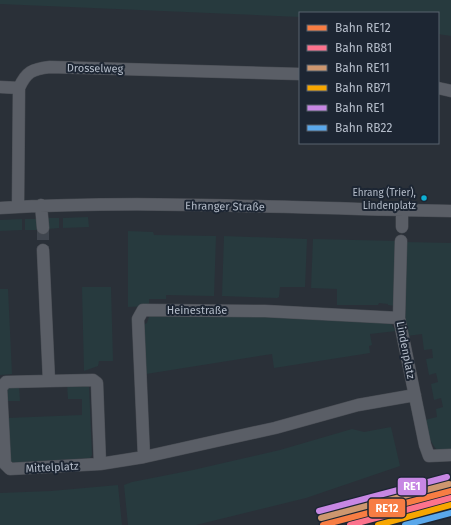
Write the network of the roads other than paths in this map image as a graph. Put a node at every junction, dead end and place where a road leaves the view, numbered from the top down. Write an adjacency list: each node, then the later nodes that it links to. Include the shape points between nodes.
1 (299, 74): 3 (street, Drosselweg, via 50,67 34,69)
2 (0, 87): 3 (street)
3 (19, 88): 7 (street)
4 (439, 88): 5 (street)
5 (451, 91)
6 (41, 205): 7 (street, Ehranger Straße); 9 (street, Ehranger Straße, via 131,204); 12 (street)
7 (18, 206): 8 (street, Ehranger Straße)
8 (0, 208)
9 (402, 210): 10 (street, Ehranger Straße); 11 (street)
10 (451, 211)
11 (402, 227)
12 (43, 228)
13 (401, 241): 15 (street, Lindenplatz)
14 (43, 250): 16 (street)
15 (399, 318): 17 (street, Lindenplatz); 19 (street, Heinestraße, via 265,311 143,310 138,319)
16 (49, 381): 20 (street, Mittelplatz, via 93,380 96,383); 20 (street, Mittelplatz, via 6,382 1,388 5,464 10,469)
17 (415, 395): 18 (street, Lindenplatz, via 429,456); 19 (street, via 358,405 275,428)
18 (451, 455)
19 (144, 457): 20 (street)
20 (100, 464)

